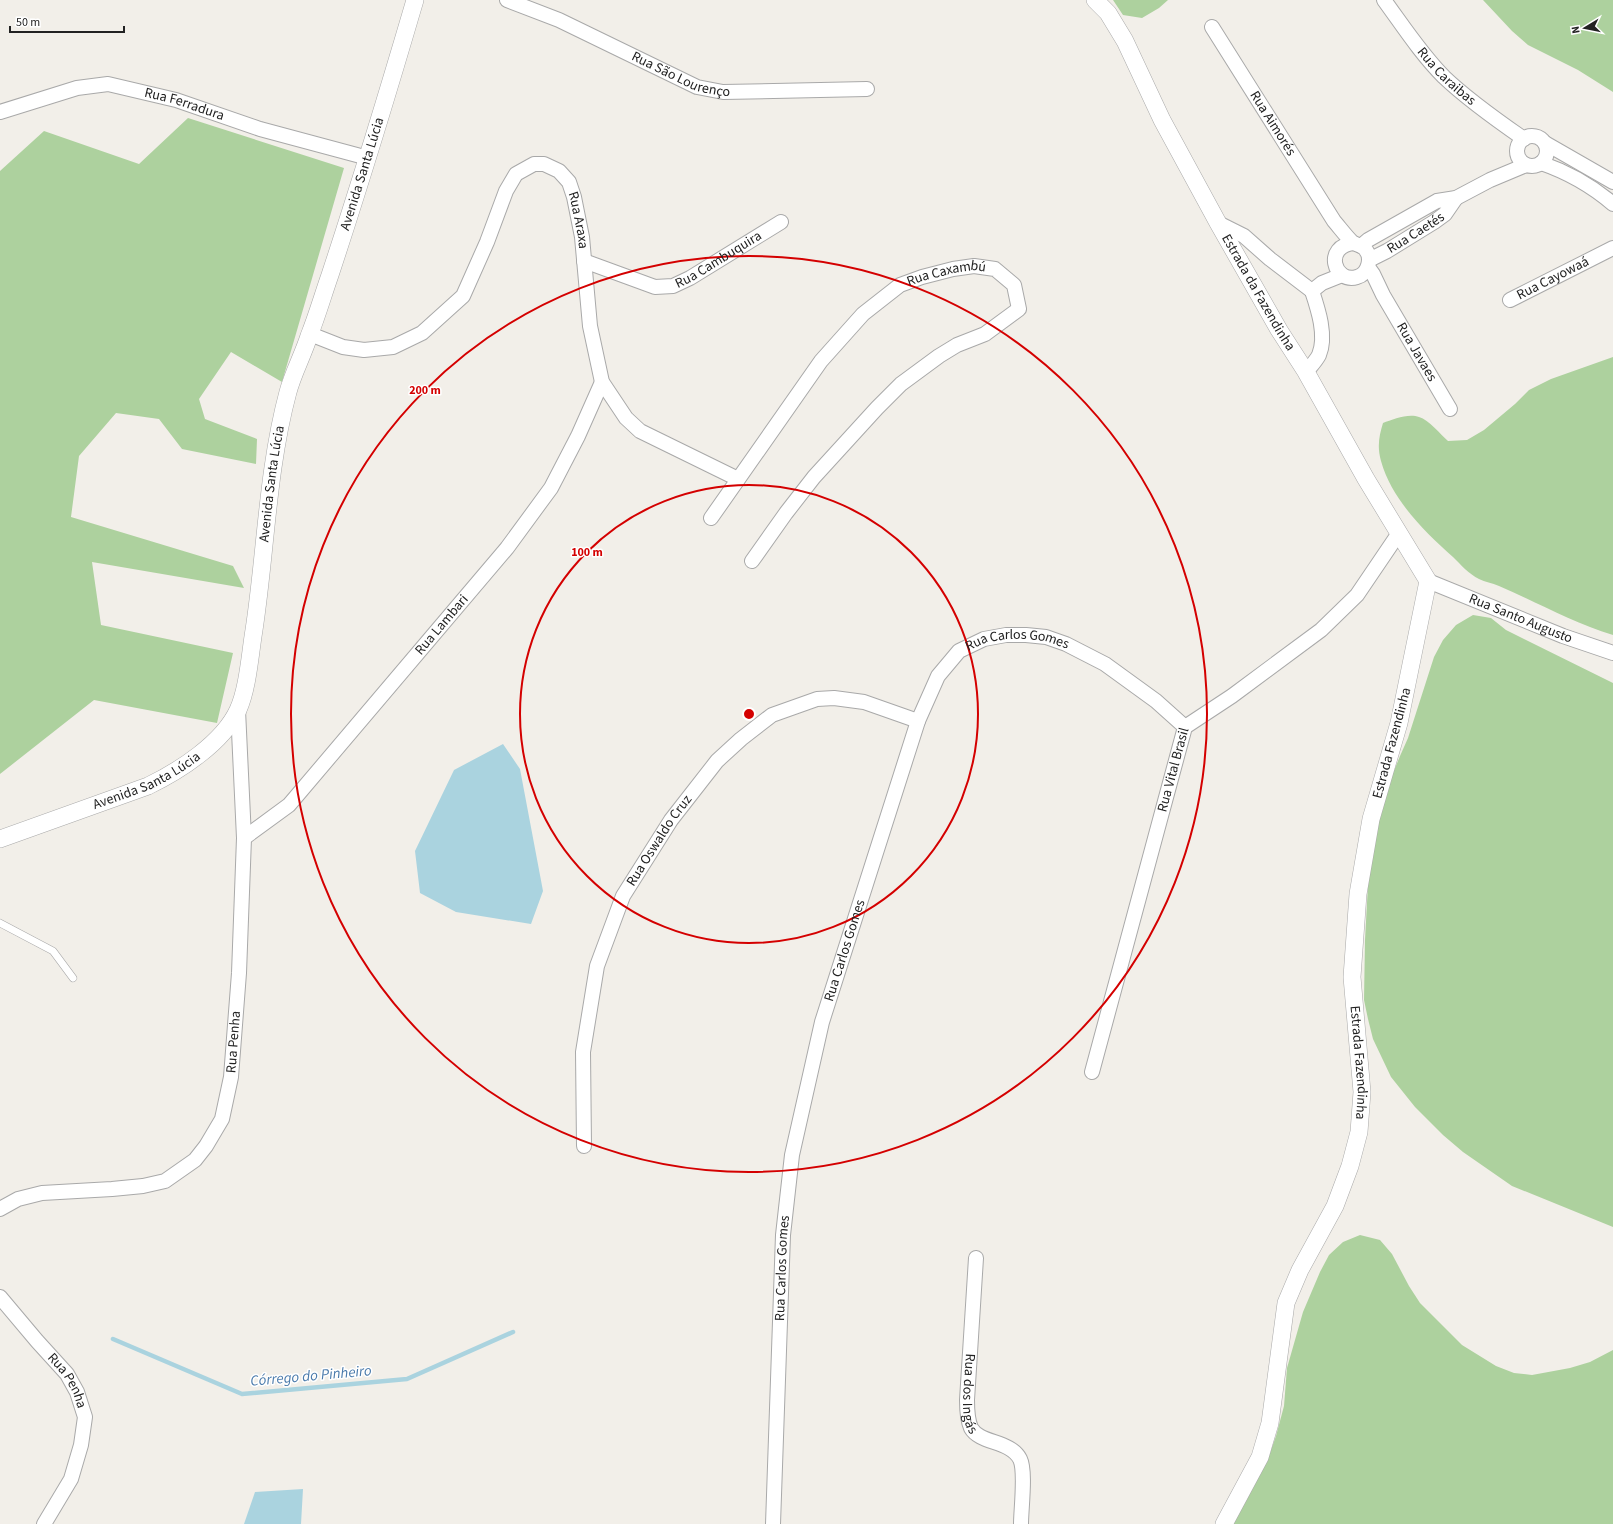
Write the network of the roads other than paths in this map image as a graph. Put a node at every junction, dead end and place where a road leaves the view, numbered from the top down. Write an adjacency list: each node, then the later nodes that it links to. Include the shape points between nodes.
1 (415, 0): 10 (street, Avenida Santa Lúcia)
2 (507, 0): 6 (street, Rua São Lourenço, via 559,20 697,88 723,92)
3 (1095, 0): 19 (street, Estrada da Fazendinha, via 1108,13 1125,41 1162,120)
4 (1384, 0): 9 (street, Rua Caraibas, via 1421,51 1444,77)
5 (1212, 26): 17 (street, Rua Aimorés)
6 (867, 89)
7 (0, 112): 10 (street, Rua Ferradura, via 77,88 108,84 176,100 260,129)
8 (1545, 143): 9 (street, via 1535,136 1529,136); 11 (street, via 1546,158); 14 (street)
9 (1520, 144): 12 (street, via 1521,161); 13 (street, Rua Caetés)
10 (368, 158): 33 (street, Avenida Santa Lúcia)
11 (1541, 163): 12 (street, via 1536,166); 16 (street, via 1585,184)
12 (1526, 165): 13 (street, Rua Caetés)
13 (1490, 180): 15 (street, Rua Caetés)
14 (1613, 182)
15 (1456, 198): 21 (street, Rua Caetés, via 1437,202); 27 (street, Rua Caetés, via 1434,222)
16 (1613, 204)
17 (1334, 221): 21 (street, Rua Aimorés); 22 (street, Rua Aimorés)
18 (781, 222): 25 (street, Rua Cambuquira, via 673,286 655,287)
19 (1218, 223): 30 (street, via 1244,236 1270,259); 34 (street, Estrada da Fazendinha)
20 (1613, 238): 24 (street)
21 (1357, 244): 22 (street, via 1346,244); 27 (street, via 1368,254)
22 (1340, 248): 26 (street)
23 (1613, 248): 24 (street, Rua Cayowaá)
24 (1596, 256): 32 (street, Rua Cayowaá)
25 (584, 261): 33 (street, Rua Araxa, via 582,237 569,182 559,171 544,164 534,164 516,174 506,191 463,296 422,333 393,347 364,350 343,347); 35 (street, Rua Araxa, via 590,326)
26 (1334, 262): 28 (street); 30 (street)
27 (1368, 264): 29 (street, via 1363,274); 31 (street, Rua Javaes)
28 (1342, 275): 29 (street); 30 (street)
29 (1357, 277): 31 (street, Rua Javaes)
30 (1317, 287): 34 (street, via 1321,345 1319,355)
31 (1383, 295): 36 (street, Rua Javaes)
32 (1510, 300)
33 (310, 334): 43 (street, Avenida Santa Lúcia, via 288,391 275,453 260,593 247,676)
34 (1306, 372): 39 (street, Estrada da Fazendinha)
35 (602, 382): 37 (street, Rua Araxa, via 626,418 640,431); 46 (street, Rua Lambari, via 551,488 507,548 289,805)
36 (1450, 409)
37 (738, 479): 38 (street, Rua Caxambú); 40 (street, Rua Caxambú, via 821,361 863,314 900,284 939,272 974,266 995,269 1014,285 1019,309 985,334 957,345 939,356 901,384 814,477)
38 (711, 518)
39 (1399, 533): 41 (street, Estrada da Fazendinha); 45 (street, Rua Vital Brasil, via 1357,594 1321,630 1232,696)
40 (752, 561)
41 (1428, 582): 42 (street, Rua Santo Augusto, via 1563,636); 58 (street, Estrada Fazendinha, via 1399,723 1371,819 1358,894 1352,977 1362,1092 1359,1132 1335,1206 1300,1270 1286,1303 1270,1424 1260,1457)
42 (1613, 653)
43 (238, 710): 46 (street, Rua Penha); 47 (street, Avenida Santa Lúcia, via 221,735 202,752 163,779)
44 (918, 721): 45 (street, Rua Carlos Gomes, via 938,676 959,651 984,639 1026,635 1046,637 1066,644 1106,664 1156,701); 51 (street, Rua Oswaldo Cruz, via 864,702 834,698 798,704 772,715 741,739 717,761 680,808 623,896 597,966 583,1052); 56 (street, Rua Carlos Gomes, via 822,1022 792,1155 783,1235)
45 (1185, 727): 50 (street, Rua Vital Brasil)
46 (244, 838): 52 (street, Rua Penha, via 239,973 231,1077 222,1119 206,1146 195,1160 165,1181 112,1190 42,1193 18,1199)
47 (0, 839)
48 (0, 923): 49 (lane, via 53,951)
49 (73, 978)
50 (1092, 1072)
51 (584, 1146)
52 (0, 1209)
53 (976, 1258): 57 (street, Rua dos Ingás, via 968,1416 972,1429 981,1436 1014,1450 1021,1460)
54 (0, 1297): 55 (street, Rua Penha, via 67,1374 77,1392 85,1417 81,1445 71,1479)
55 (44, 1524)
56 (773, 1524)
57 (1021, 1524)
58 (1224, 1524)

